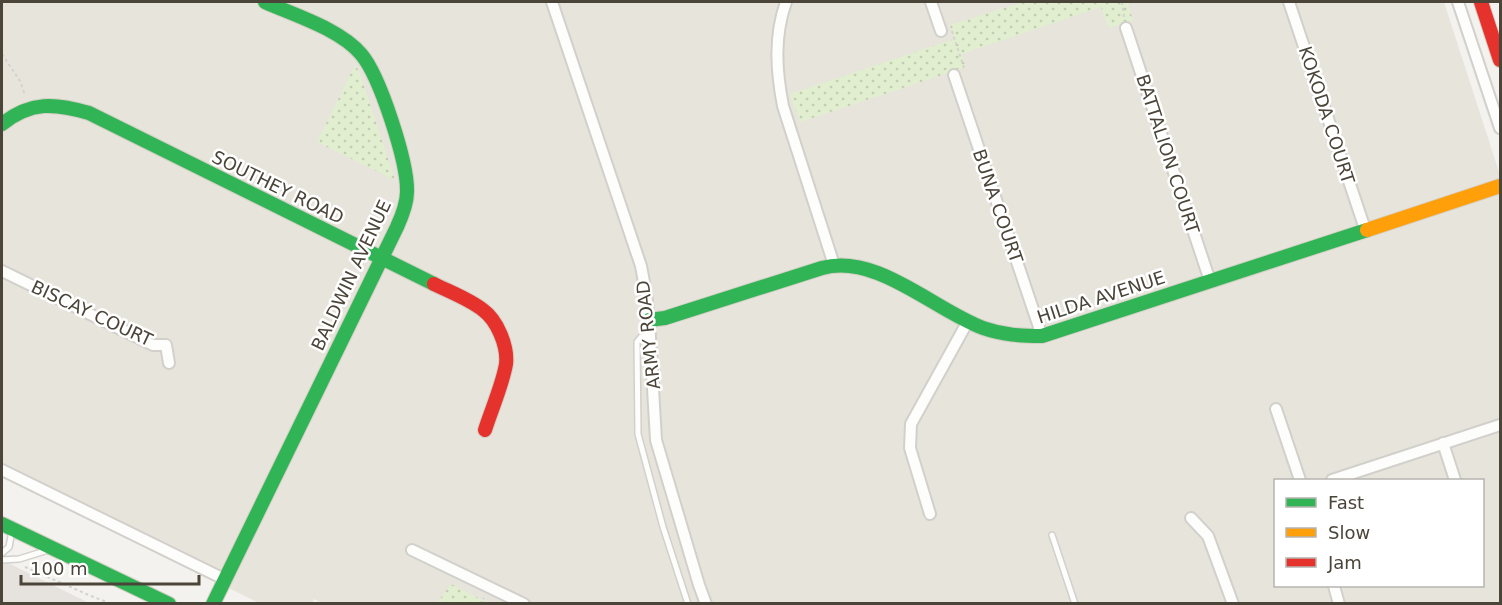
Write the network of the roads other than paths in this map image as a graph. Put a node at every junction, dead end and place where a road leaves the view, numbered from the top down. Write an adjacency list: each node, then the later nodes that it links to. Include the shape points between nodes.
1 (265, 2): 16 (street, BALDWIN AVENUE, via 349,44 363,56 374,76 408,190 405,207)
2 (552, 2): 20 (street, ARMY ROAD, via 641,267)
3 (786, 2): 17 (street, via 778,30 778,80)
4 (931, 2): 8 (street)
5 (1289, 2): 15 (street, KOKODA COURT)
6 (1458, 2): 13 (street)
7 (1481, 2): 10 (street)
8 (945, 28)
9 (1126, 28): 19 (street, BATTALION COURT)
10 (1500, 60)
11 (954, 75): 23 (street, BUNA COURT)
12 (2, 124): 16 (street, SOUTHEY ROAD, via 25,110 47,104 88,113)
13 (1500, 128)
14 (1500, 186): 15 (street, HILDA AVENUE)
15 (1365, 229): 19 (street, HILDA AVENUE)
16 (381, 258): 27 (street, SOUTHEY ROAD, via 477,306 498,330 505,346 506,364); 41 (street, BALDWIN AVENUE)
17 (834, 265): 20 (street, HILDA AVENUE); 21 (street, HILDA AVENUE, via 874,271)
18 (2, 271): 24 (street, BISCAY COURT, via 153,345 166,345)
19 (1210, 280): 23 (street, HILDA AVENUE)
20 (649, 320): 22 (street, ARMY ROAD)
21 (968, 321): 23 (street, HILDA AVENUE, via 1009,336); 33 (street, via 911,424 910,448)
22 (650, 335): 46 (lane, via 637,342 638,434); 47 (street, ARMY ROAD, via 656,440)
23 (1042, 336)
24 (169, 363)
25 (1276, 409): 30 (street)
26 (1500, 425): 28 (street)
27 (485, 430)
28 (1443, 443): 31 (street); 32 (street)
29 (2, 470): 41 (street)
30 (1300, 479)
31 (1335, 479)
32 (1455, 479)
33 (930, 514)
34 (1191, 518): 49 (street, via 1208,536)
35 (7, 527): 37 (street); 39 (lane, via 9,547)
36 (1052, 535): 48 (lane)
37 (52, 549): 40 (lane); 43 (street)
38 (412, 550): 45 (street)
39 (2, 553)
40 (2, 560)
41 (225, 579): 44 (street, BALDWIN AVENUE)
42 (1335, 587): 50 (street)
43 (169, 603)
44 (213, 603)
45 (524, 603)
46 (688, 603)
47 (706, 603)
48 (1075, 603)
49 (1233, 603)
50 (1340, 603)

